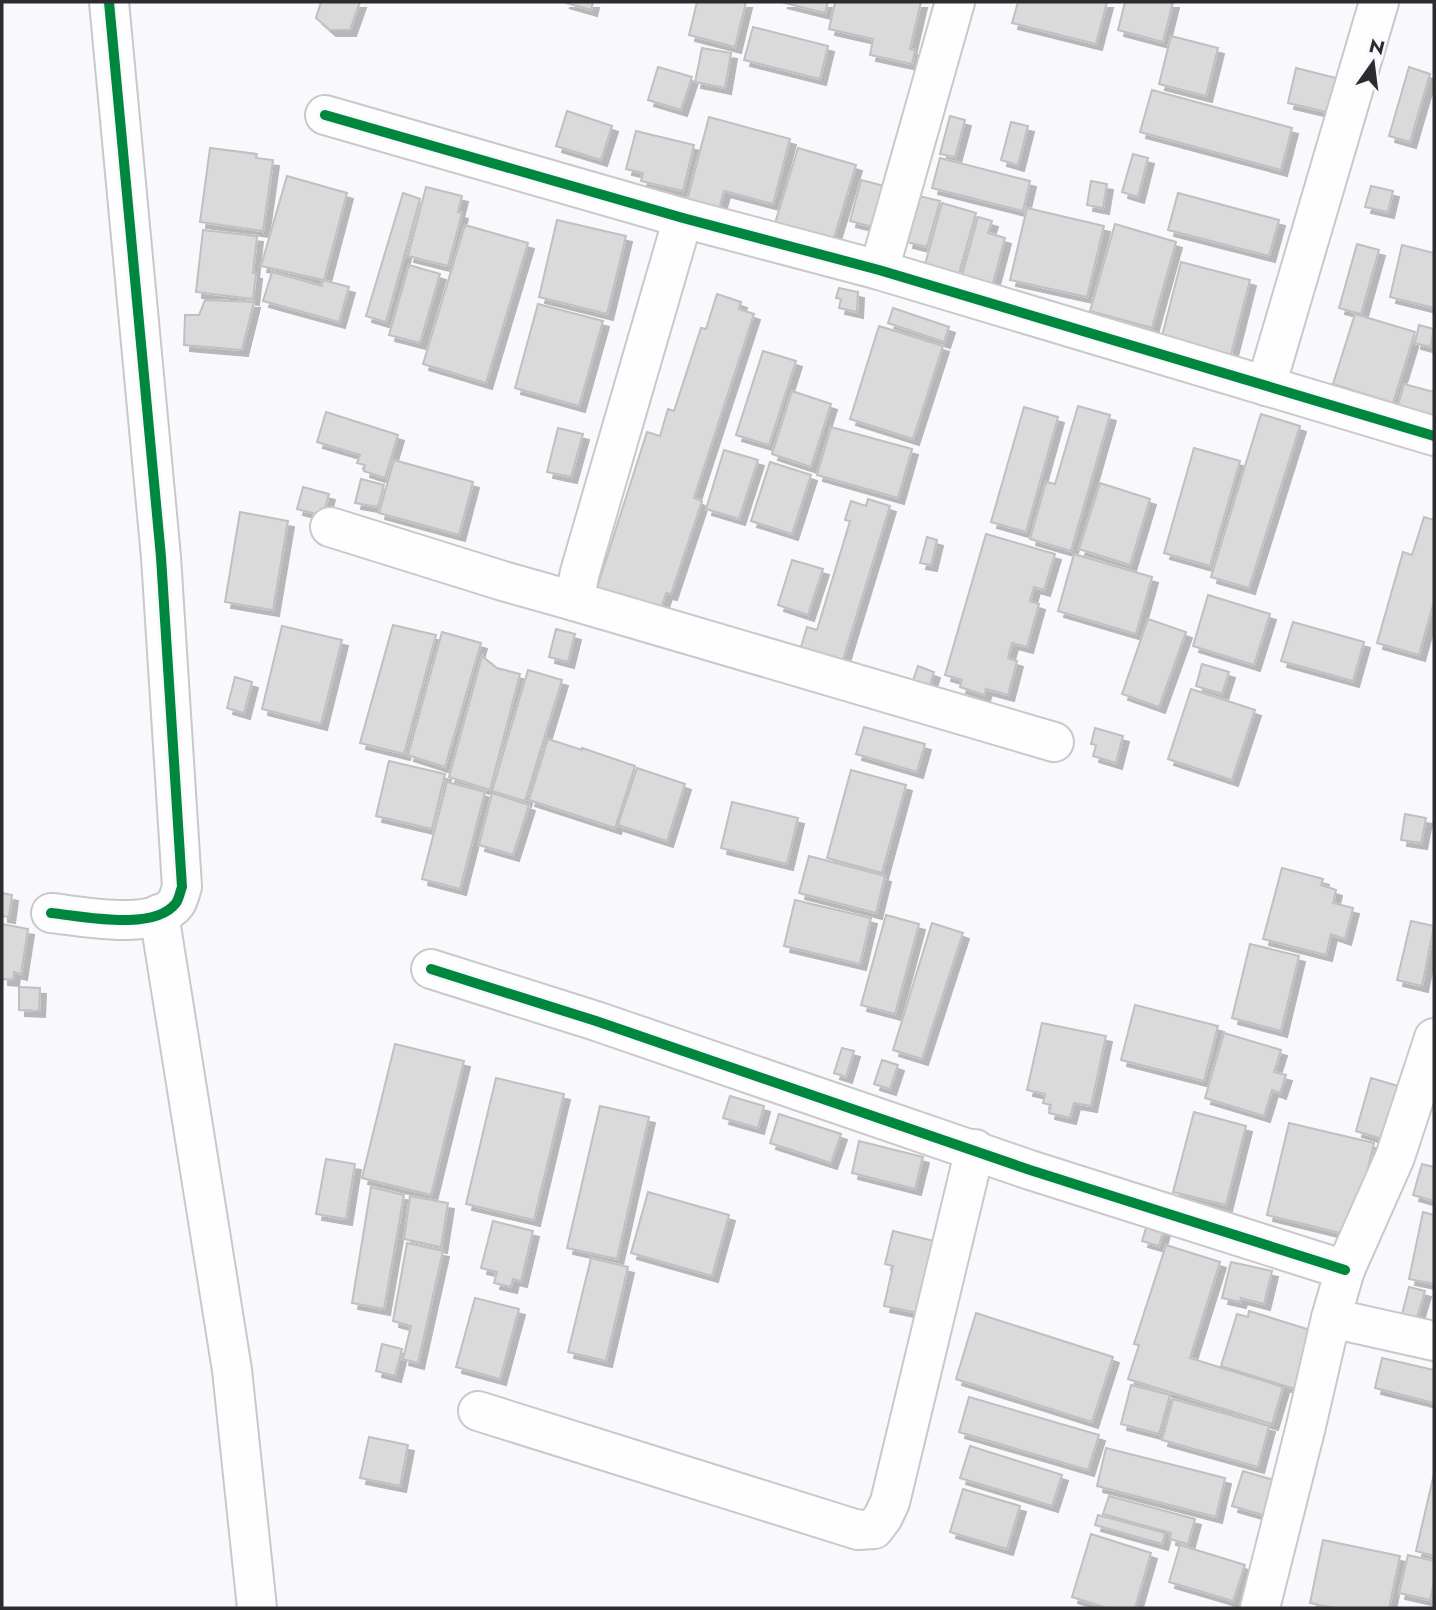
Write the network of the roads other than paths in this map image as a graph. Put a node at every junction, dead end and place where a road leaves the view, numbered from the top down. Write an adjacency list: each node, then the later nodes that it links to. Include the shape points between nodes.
1 (109, 2): 13 (street, via 161,557 183,887 176,902)
2 (955, 2): 6 (street)
3 (1380, 2): 7 (street)
4 (325, 114): 5 (street)
5 (683, 218): 6 (street); 10 (street)
6 (879, 270): 7 (street)
7 (1266, 386): 8 (street)
8 (1434, 436)
9 (330, 527): 10 (street)
10 (574, 601): 11 (street)
11 (1054, 742)
12 (51, 913): 13 (street, via 115,919)
13 (159, 914): 21 (street, via 232,1370)
14 (430, 969): 16 (street)
15 (1434, 1038): 17 (street, via 1395,1157)
16 (975, 1149): 17 (street); 20 (street, via 890,1502 874,1529 858,1530)
17 (1345, 1270): 18 (street)
18 (1331, 1318): 19 (street); 22 (street)
19 (1434, 1341)
20 (478, 1411)
21 (257, 1608)
22 (1260, 1608)

